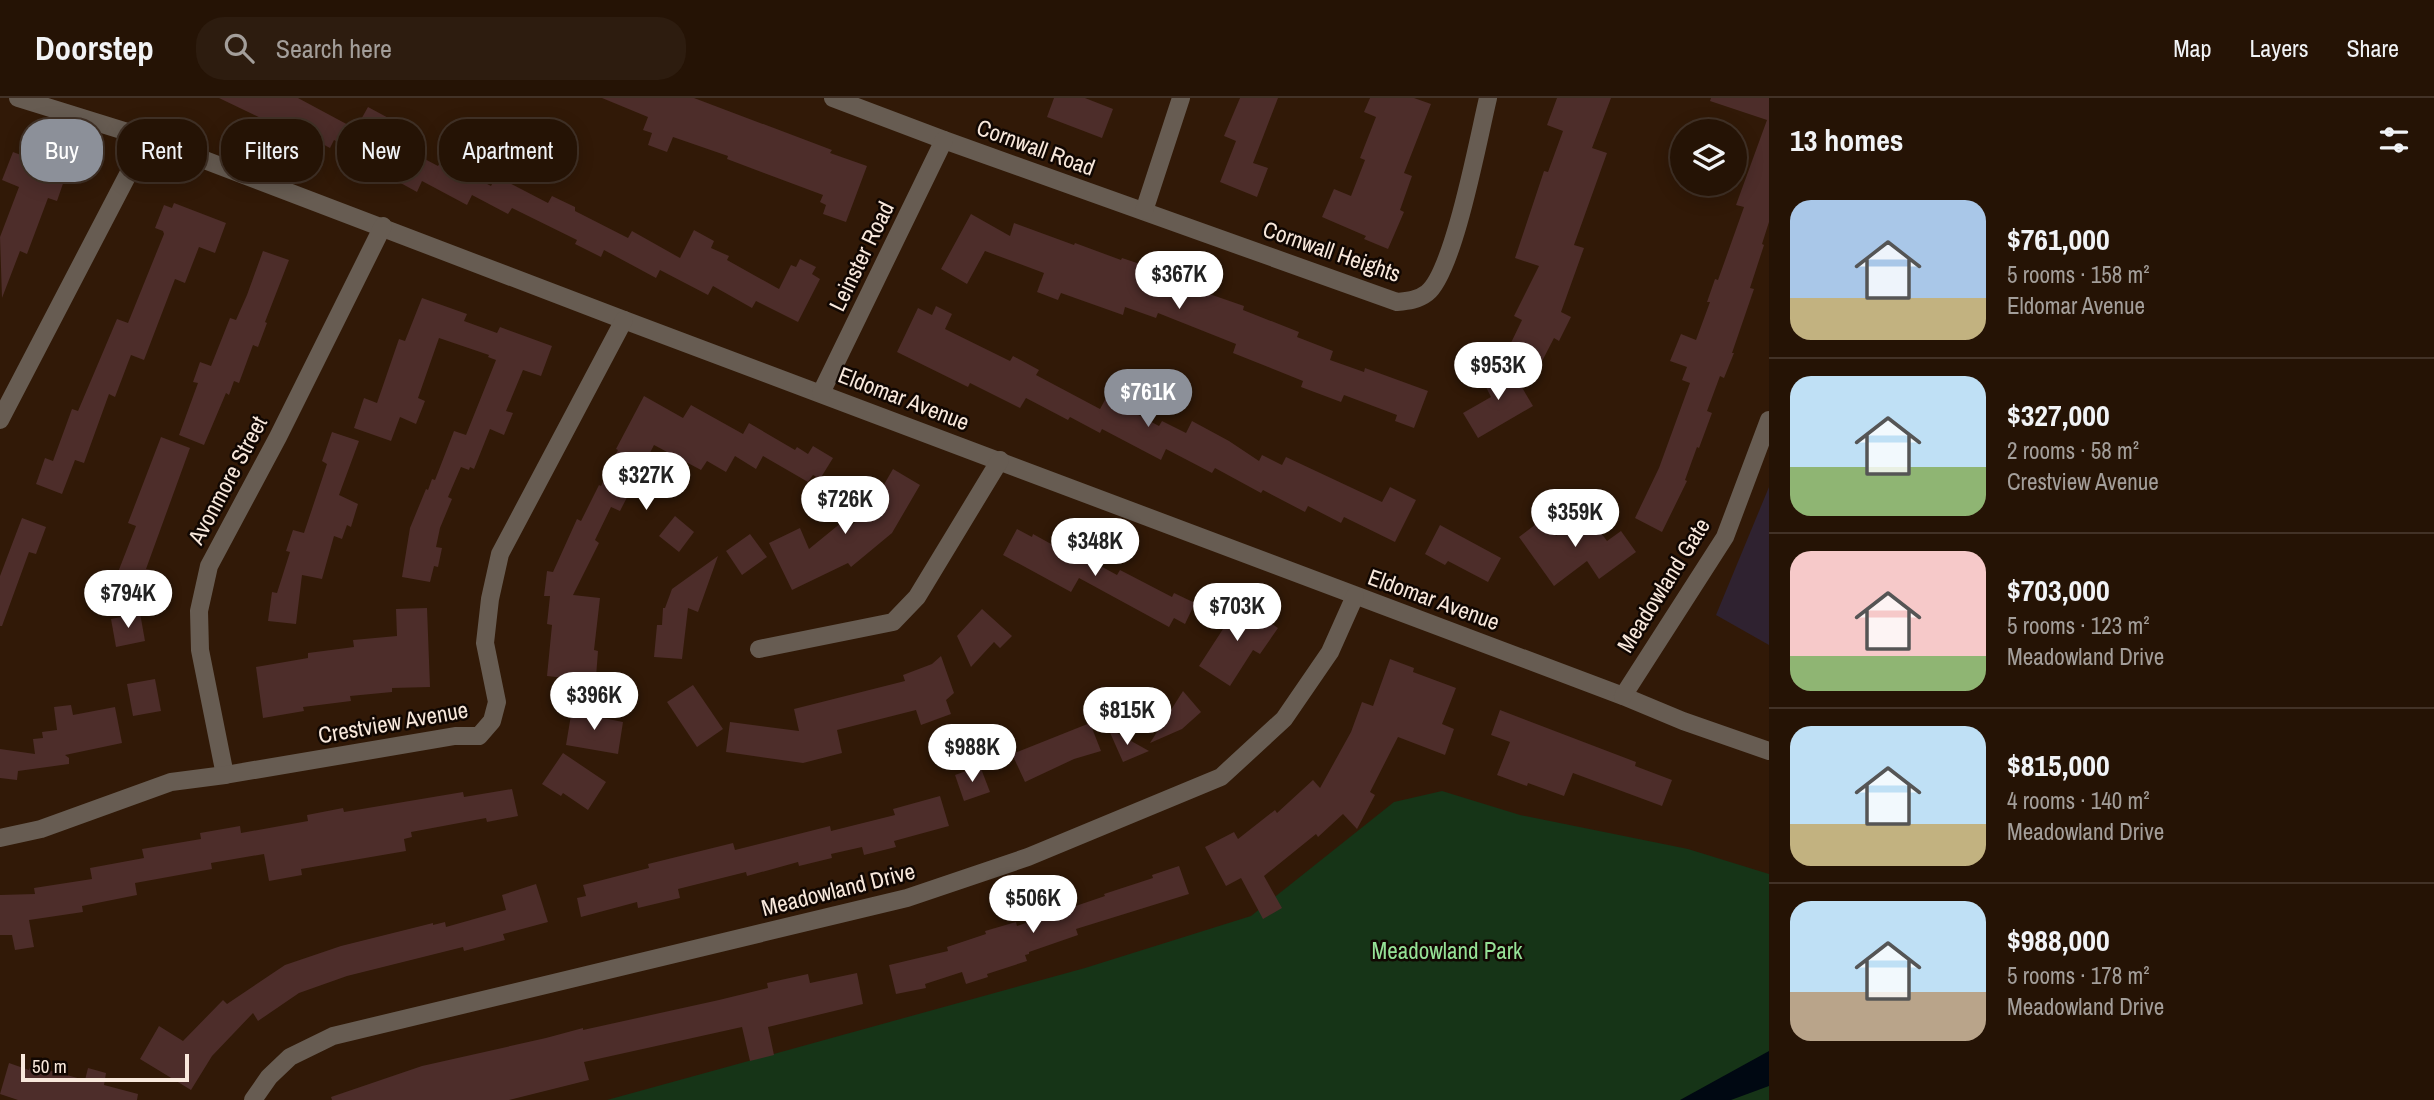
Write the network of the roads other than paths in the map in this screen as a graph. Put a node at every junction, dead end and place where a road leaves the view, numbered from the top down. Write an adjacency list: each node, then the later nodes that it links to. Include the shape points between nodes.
1 (18, 98): 6 (street, Eldomar Avenue)
2 (833, 98): 5 (street, Cornwall Road)
3 (1181, 98): 10 (street)
4 (1488, 98): 10 (street, Cornwall Heights, via 1465,204 1438,279 1429,292 1414,300 1397,302)
5 (858, 103): 7 (street, Cornwall Road)
6 (117, 128)
7 (944, 140): 10 (street, Cornwall Road); 13 (street, Leinster Road)
8 (207, 160): 11 (street, Eldomar Avenue)
9 (125, 182): 14 (street)
10 (1144, 211)
11 (383, 226): 12 (street, Eldomar Avenue); 21 (street, Avonmore Street, via 209,566 199,611 200,650)
12 (624, 320): 13 (street, Eldomar Avenue); 21 (street, Crestview Avenue, via 500,554 485,643 497,702 492,721 479,736 455,736)
13 (821, 393): 16 (street, Eldomar Avenue)
14 (0, 420)
15 (1769, 420): 19 (street, Meadowland Gate, via 1725,537)
16 (1000, 460): 17 (street, Eldomar Avenue); 18 (street, via 916,597 892,622)
17 (1355, 596): 19 (street, Eldomar Avenue); 23 (street, Meadowland Drive, via 1329,652 1284,719 1221,777 1028,857 907,898 333,1036 290,1056)
18 (759, 649)
19 (1623, 696): 20 (street, Eldomar Avenue)
20 (1769, 751)
21 (225, 775): 22 (street, Crestview Avenue, via 170,782)
22 (0, 838)
23 (253, 1100)

